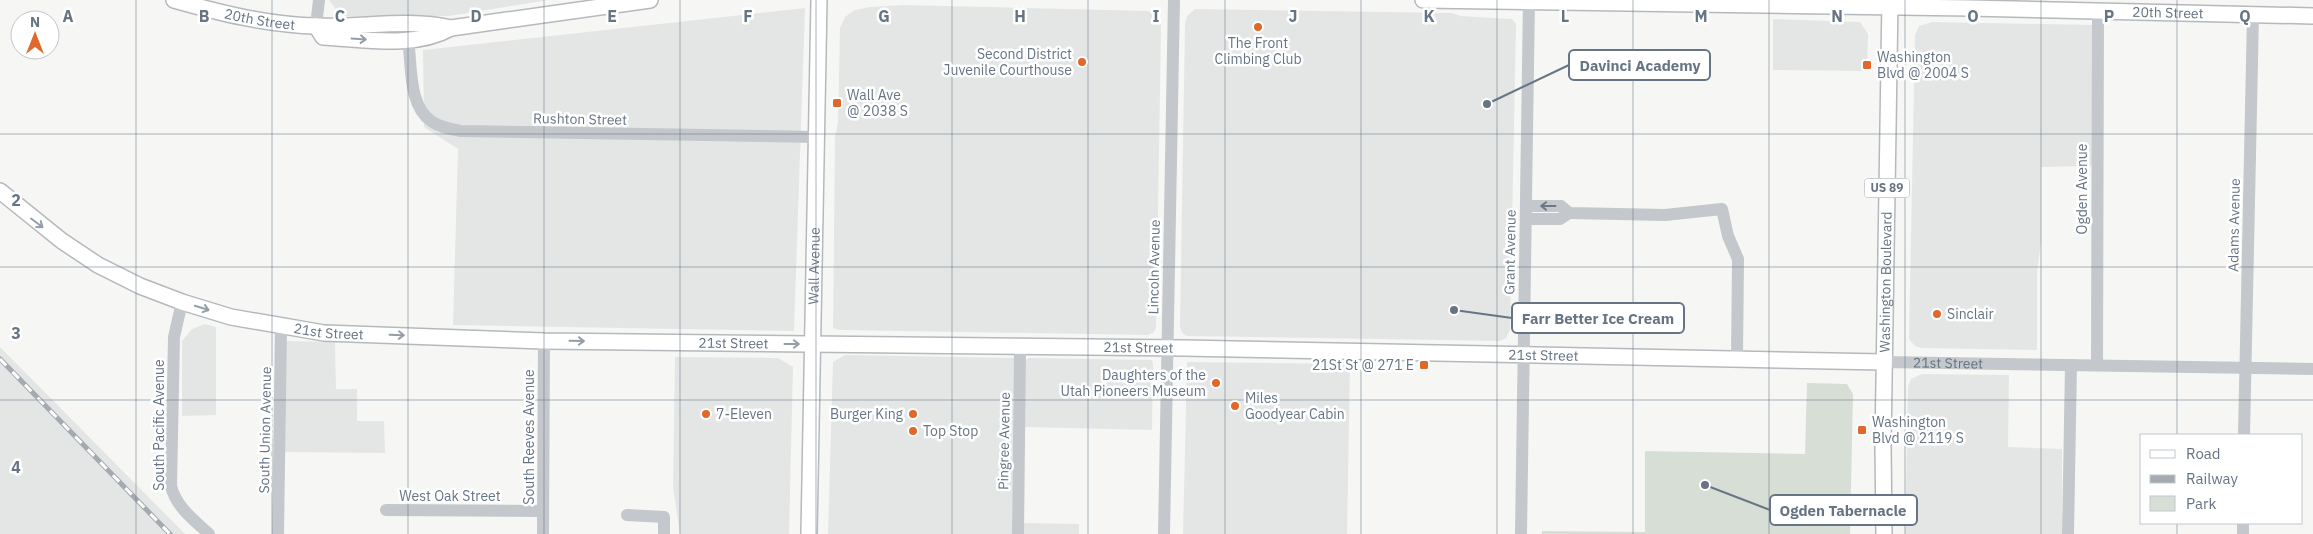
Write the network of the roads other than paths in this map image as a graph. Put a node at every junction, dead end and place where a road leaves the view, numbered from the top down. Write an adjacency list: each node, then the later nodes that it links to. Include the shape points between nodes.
1 (174, 0): 12 (main road, 20th Street, via 222,14)
2 (319, 0): 12 (street)
3 (650, 0): 13 (main road, 20th Street)
4 (819, 0): 15 (main road, Wall Avenue)
5 (1174, 0): 23 (street, Lincoln Avenue)
6 (1424, 0): 7 (main road, 20th Street)
7 (1529, 1): 8 (main road, 20th Street); 17 (street, Grant Avenue)
8 (1890, 4): 9 (main road, 20th Street); 26 (main road, Washington Boulevard / US 89)
9 (2098, 13): 10 (main road, 20th Street); 28 (street, Ogden Avenue)
10 (2253, 15): 11 (main road, 20th Street); 29 (street, Adams Avenue)
11 (2313, 16)
12 (316, 26): 13 (main road, 20th Street, via 430,24); 14 (main road, 20th Street, one-way to 14, via 322,37)
13 (451, 28): 14 (main road, 20th Street, via 435,36)
14 (408, 40): 15 (street, Rushton Street, via 414,90 420,108 431,122 461,132)
15 (816, 137): 21 (main road, Wall Avenue)
16 (0, 191): 18 (main road, 21st Street, one-way to 18, via 27,215 98,265)
17 (1526, 212): 24 (street, Grant Avenue); 25 (street, via 1561,206 1569,213 1665,215 1722,209 1728,236 1738,259)
18 (182, 302): 19 (main road, 21st Street, one-way to 19, via 231,317); 35 (street, South Pacific Avenue, via 174,337 172,486 180,506)
19 (281, 327): 20 (main road, 21st Street, one-way to 20, via 324,333); 36 (street, South Union Avenue)
20 (544, 341): 21 (main road, 21st Street, one-way to 21); 33 (street, South Reeves Avenue)
21 (813, 344): 22 (main road, 21st Street); 39 (main road, Wall Avenue)
22 (1020, 348): 23 (main road, 21st Street); 40 (street, Pingree Avenue)
23 (1168, 348): 24 (main road, 21st Street); 41 (street, Lincoln Avenue)
24 (1524, 355): 25 (main road, 21st Street); 42 (street, Grant Avenue)
25 (1737, 358): 26 (main road, 21st Street)
26 (1884, 362): 27 (street, 21st Street); 43 (main road, Washington Boulevard / US 89)
27 (2071, 365): 28 (street, 21st Street); 44 (street)
28 (2097, 365): 29 (street, 21st Street)
29 (2245, 368): 30 (street, 21st Street); 31 (street, Adams Avenue)
30 (2313, 369)
31 (2244, 434)
32 (386, 510): 33 (street, West Oak Street)
33 (543, 511): 37 (street, South Reeves Avenue)
34 (627, 515): 38 (street, via 664,517)
35 (209, 534)
36 (278, 534)
37 (543, 534)
38 (664, 534)
39 (809, 534)
40 (1018, 534)
41 (1164, 534)
42 (1521, 534)
43 (1884, 534)
44 (2068, 534)

